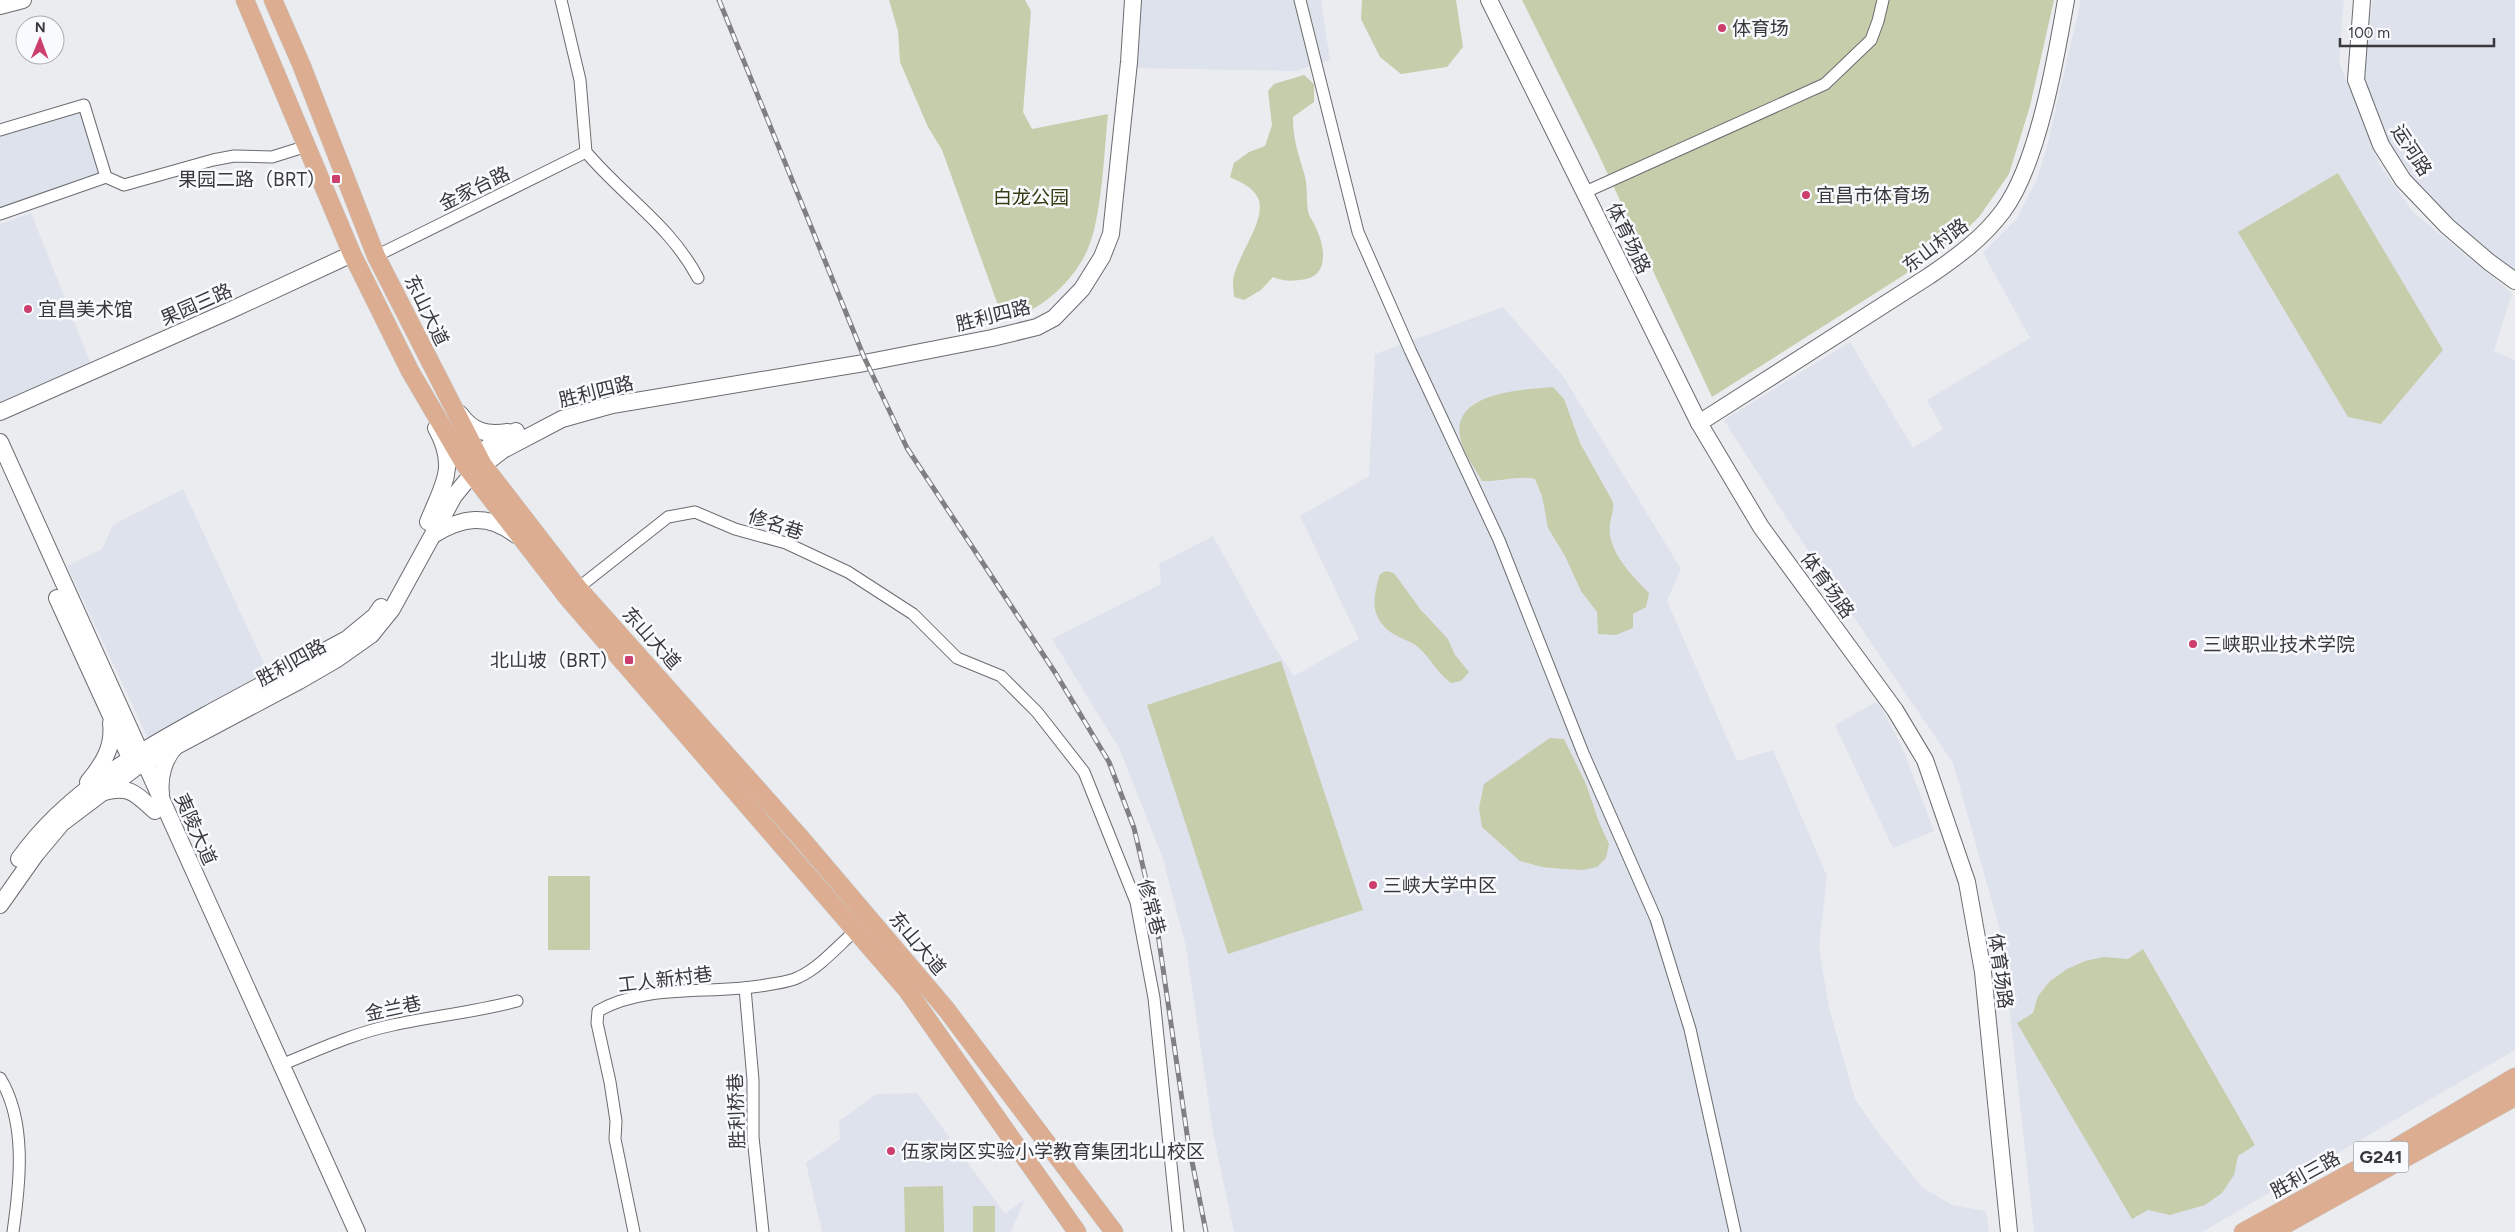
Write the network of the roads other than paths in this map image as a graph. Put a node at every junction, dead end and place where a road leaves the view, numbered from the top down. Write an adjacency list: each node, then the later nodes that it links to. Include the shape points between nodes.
1 (23, 0): 13 (main road)
2 (245, 0): 15 (main road, 东山大道)
3 (273, 0): 21 (main road, 东山大道)
4 (561, 0): 16 (street, via 580,80)
5 (1126, 0): 28 (main road, 胜利四路, via 1103,223 1094,257 1077,284 1055,308 1033,320 991,331 605,396 557,410)
6 (1133, 0): 28 (main road, 胜利四路, via 1111,234 1089,281 1054,318 1037,327 974,342 612,405)
7 (1300, 0): 64 (street, via 1358,232 1499,540 1583,753 1656,919 1690,1029)
8 (1489, 0): 27 (main road, 体育场路)
9 (1498, 0): 18 (main road, 体育场路)
10 (1883, 0): 18 (street, via 1871,40 1825,84)
11 (2066, 0): 27 (main road, 东山村路, via 2058,48 2032,148 2017,188 1990,228 1962,254)
12 (2362, 0): 23 (main road, 运河路, via 2356,80 2380,145 2403,180 2448,226)
13 (0, 6)
14 (0, 130): 17 (street, via 84,105)
15 (307, 146): 17 (street, via 272,158 234,156 213,160 124,185); 20 (main road, 东山大道)
16 (586, 152): 21 (street, 金家台路); 22 (street, via 664,229 686,255)
17 (106, 177): 19 (street)
18 (1592, 189): 27 (main road, 体育场路)
19 (0, 214)
20 (352, 254): 24 (main road, 东山大道); 26 (main road, 果园三路)
21 (376, 256): 25 (main road, 东山大道)
22 (698, 278)
23 (2515, 281)
24 (410, 372): 30 (main road, 东山大道); 33 (main road, via 449,460)
25 (436, 375): 28 (main road, via 468,426 480,433); 30 (main road, 东山大道)
26 (0, 412)
27 (1703, 420): 65 (main road, 体育场路, via 1761,527 1894,710 1925,760 1967,882 1983,972); 66 (main road, 体育场路, via 1772,525 1901,703 1947,796 1973,878 1988,966)
28 (521, 434): 30 (main road, 胜利四路, via 503,450); 32 (main road, via 501,464 501,484)
29 (0, 442): 38 (main road, 夷陵大道)
30 (474, 465): 32 (main road, 东山大道); 33 (main road, 胜利四路, via 447,487); 34 (main road, 东山大道)
31 (0, 468): 37 (main road, 夷陵大道)
32 (505, 494): 35 (main road, 东山大道)
33 (429, 529): 34 (main road, via 460,522 495,521); 39 (main road, 胜利四路, via 375,616 347,640)
34 (518, 537): 46 (main road, 东山大道)
35 (578, 588): 36 (street, 修名巷, via 668,518 695,512 735,529 786,543 848,572 912,614); 47 (main road, 东山大道, via 800,837)
36 (957, 658): 63 (street, 修常巷, via 1001,676 1037,712 1084,772 1136,902 1154,998)
37 (108, 711): 40 (main road, 夷陵大道); 42 (main road, via 112,731 108,753)
38 (126, 722): 39 (main road, via 144,736); 40 (main road, 夷陵大道)
39 (174, 740): 40 (main road, 胜利四路); 43 (main road, via 163,769)
40 (137, 760): 41 (main road, 胜利四路); 42 (main road, 胜利四路); 43 (main road, 夷陵大道)
41 (102, 792): 43 (main road, via 128,789); 45 (main road, 胜利四路, via 62,823)
42 (74, 798): 44 (main road, 胜利四路, via 34,838)
43 (159, 807): 50 (main road, 夷陵大道); 55 (main road, 夷陵大道)
44 (0, 886)
45 (0, 905)
46 (855, 931): 47 (main road, 东山大道); 48 (street, 工人新村巷, via 799,978)
47 (914, 985): 59 (main road, 东山大道); 60 (main road, via 915,995 996,1100); 61 (main road); 62 (main road, 东山大道, via 946,1009)
48 (745, 988): 57 (street, 工人新村巷, via 630,998 598,1011 616,1121 615,1139); 58 (street, 胜利桥巷, via 753,1080 753,1137)
49 (517, 1001): 50 (street, 金兰巷, via 353,1035)
50 (281, 1065): 56 (main road, 夷陵大道)
51 (2515, 1077): 67 (main road, 胜利三路 / G241)
52 (0, 1078): 54 (street, via 11,1105 20,1148)
53 (2515, 1097): 68 (main road, 胜利三路 / G241)
54 (13, 1232)
55 (349, 1232)
56 (357, 1232)
57 (634, 1232)
58 (763, 1232)
59 (1076, 1232)
60 (1088, 1232)
61 (1101, 1232)
62 (1114, 1232)
63 (1178, 1232)
64 (1735, 1232)
65 (2009, 1232)
66 (2017, 1232)
67 (2244, 1232)
68 (2272, 1232)

